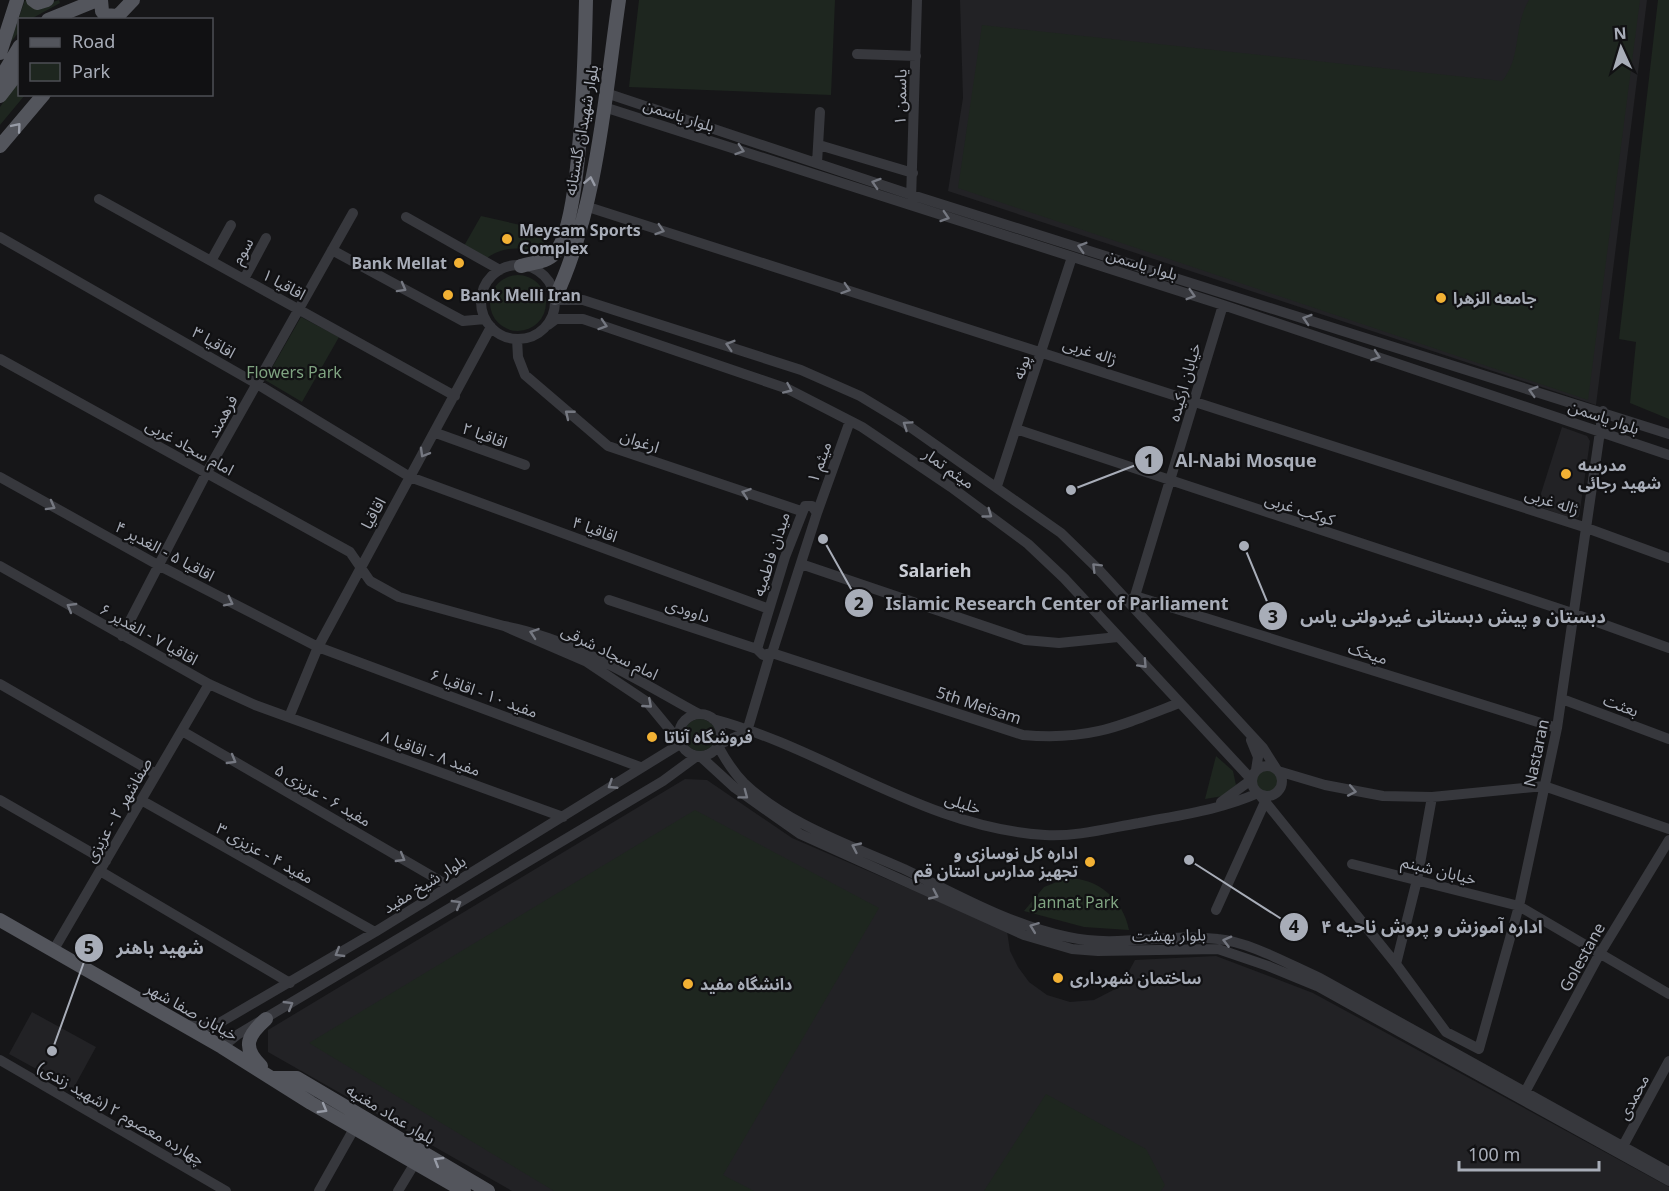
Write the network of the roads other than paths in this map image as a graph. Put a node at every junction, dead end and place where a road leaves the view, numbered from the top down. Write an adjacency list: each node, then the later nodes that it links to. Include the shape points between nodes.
1 (17, 0): 12 (main road)
2 (33, 0): 3 (main road)
3 (47, 0)
4 (99, 0): 9 (main road); 11 (main road, via 105,15)
5 (133, 0): 11 (main road)
6 (586, 0): 39 (main road, بلوار شهیدان گلستانه, via 582,115 569,212 554,255)
7 (619, 0): 20 (main road, بلوار شهیدان گلستانه)
8 (917, 0): 15 (street, یاسمن ۱)
9 (71, 10): 10 (main road)
10 (53, 18)
11 (115, 18)
12 (1, 45)
13 (18, 49): 17 (main road)
14 (857, 54): 15 (street)
15 (916, 56): 27 (street, یاسمن ۱)
16 (18, 73): 18 (main road)
17 (0, 80)
18 (0, 96)
19 (41, 96): 25 (main road, one-way to 19)
20 (605, 100): 21 (street, بلوار یاسمن); 23 (street, بلوار یاسمن); 30 (main road, بلوار شهیدان گلستانه, one-way to 20)
21 (629, 101): 23 (street, via 623,105); 26 (street, بلوار یاسمن)
22 (820, 112): 24 (street)
23 (625, 113): 29 (street, بلوار یاسمن, one-way to 29)
24 (819, 145): 26 (street); 27 (street)
25 (0, 146)
26 (817, 163): 29 (street, بلوار یاسمن, one-way to 26)
27 (913, 173): 29 (street, یاسمن ۱)
28 (99, 199): 38 (street, اقاقیا ۱)
29 (911, 200): 37 (street, بلوار یاسمن, one-way to 37); 53 (street, بلوار یاسمن, one-way to 29, via 1447,365 1219,290)
30 (585, 206): 42 (main road, بلوار شهیدان گلستانه); 48 (street, ژاله غربی, one-way to 48)
31 (353, 213): 36 (street, فرهمند)
32 (406, 217): 40 (street)
33 (231, 225): 38 (street)
34 (0, 237): 50 (street, اقاقیا ۳)
35 (266, 238): 41 (street, سوم)
36 (332, 250): 44 (street, فرهمند); 45 (street, one-way to 45, via 463,321)
37 (1072, 257): 43 (street, بلوار یاسمن, one-way to 43); 48 (street, پونه)
38 (211, 261): 41 (street, اقاقیا ۱)
39 (521, 266): 40 (street); 42 (street, via 544,276)
40 (500, 270): 45 (street, via 483,292 482,305)
41 (243, 279): 44 (street, اقاقیا ۱)
42 (555, 299): 46 (street); 65 (street, میثم تمار, one-way to 42, via 894,417 829,381 746,350 583,300)
43 (1223, 305): 52 (street, خیابان ارکیده); 56 (street, بلوار یاسمن, one-way to 56)
44 (299, 309): 50 (street, فرهمند); 51 (street, اقاقیا ۱)
45 (488, 323): 47 (street, via 504,336); 51 (street, اقاقیا)
46 (548, 325): 47 (street, via 534,336); 54 (street, میثم تمار, one-way to 54, via 556,320 583,319 788,389)
47 (517, 339): 66 (street, ارغوان, one-way to 47, via 608,446 525,375)
48 (1042, 352): 52 (street, ژاله غربی); 55 (street, پونه)
49 (0, 359): 61 (street, امام سجاد غربی)
50 (257, 384): 61 (street, فرهمند); 63 (street, اقاقیا ۳)
51 (455, 396): 57 (street, اقاقیا)
52 (1194, 401): 64 (street, خیابان ارکیده); 68 (street, ژاله غربی)
53 (1603, 411): 56 (street, Nastaran); 58 (street, بلوار یاسمن)
54 (850, 421): 67 (street, میثم ۱); 80 (street, میثم تمار, one-way to 80, via 951,487 1028,544)
55 (1016, 429): 64 (street, کوکب غربی); 65 (street, پونه)
56 (1600, 431): 59 (street, بلوار یاسمن); 68 (street, Nastaran)
57 (436, 432): 60 (street, اقاقیا ۲); 63 (street, اقاقیا, one-way to 63)
58 (1669, 434)
59 (1669, 455)
60 (525, 465)
61 (207, 472): 71 (street, فرهمند); 73 (street, امام سجاد غربی, via 350,552)
62 (0, 477): 71 (street, اقاقیا ۵ - الغدیر ۴, one-way to 71)
63 (410, 477): 73 (street, اقاقیا); 76 (street, اقاقیا ۴)
64 (1171, 480): 74 (street, خیابان ارکیده); 77 (street, کوکب غربی)
65 (997, 486): 74 (street, میثم تمار, one-way to 65, via 1061,533)
66 (801, 511): 67 (street, میدان فاطمیه, via 809,505); 76 (street, میدان فاطمیه)
67 (817, 513): 70 (street, میدان فاطمیه)
68 (1584, 527): 69 (street, ژاله غربی); 77 (street, Nastaran)
69 (1669, 558)
70 (801, 564): 80 (street, via 1025,640 1059,643); 84 (street, میدان فاطمیه)
71 (158, 565): 79 (street, فرهمند); 81 (street, اقاقیا ۵ - الغدیر ۴, one-way to 81)
72 (0, 566): 79 (street, اقاقیا ۷ - الغدیر ۶, one-way to 72)
73 (360, 567): 78 (street, امام سجاد شرقی, via 375,586 399,597); 81 (street, اقاقیا)
74 (1132, 599): 91 (street, میثم تمار); 94 (street, میخک)
75 (609, 600): 83 (street, داوودی)
76 (769, 609): 83 (street, میدان فاطمیه)
77 (1575, 614): 82 (street, کوکب غربی); 87 (street, Nastaran)
78 (504, 626): 89 (street, امام سجاد شرقی, one-way to 78, via 580,650); 97 (street, امام سجاد شرقی, one-way to 97, via 587,662 647,702)
79 (122, 636): 86 (street, اقاقیا ۷ - الغدیر ۶)
80 (1118, 637): 88 (street, میثم تمار, one-way to 88)
81 (318, 647): 90 (street, اقاقیا); 100 (street, مفید ۱۰ - اقاقیا ۶)
82 (1669, 648)
83 (757, 649): 84 (street, via 763,655)
84 (771, 654): 88 (street, 5th Meisam, via 1023,735 1067,737 1105,732); 93 (street, میدان فاطمیه)
85 (0, 684): 101 (street)
86 (209, 684): 90 (street, اقاقیا ۷ - الغدیر ۶); 95 (street, صفاشهر ۲ - عزیزی)
87 (1562, 699): 94 (street, Nastaran); 96 (street, بعثت)
88 (1179, 703): 102 (street, میثم تمار)
89 (699, 714): 92 (street); 97 (street, via 680,726)
90 (289, 717): 111 (street, مفید ۸ - اقاقیا ۸)
91 (1235, 718): 102 (street, via 1257,750); 103 (street, via 1263,748)
92 (713, 719): 93 (street, خلیلی); 98 (street, via 720,731)
93 (748, 728): 98 (street); 110 (street, خلیلی, via 936,811 997,829 1047,836 1076,834)
94 (1557, 728): 104 (street, Nastaran)
95 (182, 731): 101 (street, صفاشهر ۲ - عزیزی); 118 (street, مفید ۶ - عزیزی ۵, one-way to 118)
96 (1669, 739)
97 (680, 743): 99 (street, via 687,752); 100 (street, بلوار شیخ مفید)
98 (718, 745): 99 (street); 133 (street, بلوار بهشت, one-way to 98, via 1320,978 1234,943 1188,938 1100,941 1047,932 1007,917 805,825 744,783 728,765)
99 (699, 756): 128 (street, بلوار شیخ مفید, one-way to 99); 145 (street, بلوار بهشت, one-way to 145, via 735,788 800,834 1024,935 1072,949 1218,950 1317,986)
100 (640, 767): 111 (street, بلوار شیخ مفید, one-way to 111)
101 (156, 774): 108 (street, صفاشهر ۲ - عزیزی)
102 (1253, 776): 103 (street, via 1264,766); 105 (street); 110 (street, via 1230,798)
103 (1279, 777): 105 (street, via 1272,795); 106 (street, one-way to 106, via 1296,777 1359,793); 112 (street, via 1278,803)
104 (1544, 786): 106 (street); 113 (street); 119 (street, Nastaran)
105 (1258, 793): 109 (street); 110 (street)
106 (1432, 797): 117 (street)
107 (0, 800): 116 (street)
108 (141, 800): 116 (street, صفاشهر ۲ - عزیزی); 122 (street, مفید ۴ - عزیزی ۳)
109 (1264, 804): 112 (street); 120 (street)
110 (1184, 815)
111 (563, 817): 118 (street, بلوار شیخ مفید)
112 (1284, 822): 125 (street)
113 (1669, 830)
114 (1669, 840): 124 (street, Golestane)
115 (1352, 864): 117 (street, خیابان شبنم)
116 (103, 866): 123 (street, صفاشهر ۲ - عزیزی); 126 (street)
117 (1417, 880): 119 (street, خیابان شبنم); 125 (street)
118 (449, 886): 122 (street, بلوار شیخ مفید)
119 (1519, 906): 124 (street, خیابان شبنم); 135 (street, Nastaran)
120 (1216, 910)
121 (0, 920): 123 (main road, خیابان صفا شهر)
122 (375, 932): 126 (street, بلوار شیخ مفید, one-way to 126)
123 (53, 951): 129 (main road, خیابان صفا شهر)
124 (1599, 955): 127 (street, خیابان شبنم); 140 (street, Golestane)
125 (1396, 963): 131 (street)
126 (290, 982): 130 (street, بلوار شیخ مفید)
127 (1669, 994)
128 (266, 1019): 132 (street, بلوار شیخ مفید); 139 (main road, via 251,1033 248,1047 257,1063)
129 (176, 1022): 130 (street, بلوار شیخ مفید, via 204,1027); 134 (main road, خیابان صفا شهر)
130 (221, 1022): 132 (street, via 223,1031)
131 (1446, 1032): 133 (street); 135 (street)
132 (237, 1035): 134 (street, بلوار شیخ مفید)
133 (1424, 1036): 138 (street, بلوار بهشت)
134 (222, 1047): 139 (main road, خیابان صفا شهر)
135 (1479, 1049): 138 (street)
136 (0, 1060): 146 (street, چهارده معصوم ۲ (شهید زندی))
137 (1669, 1061): 142 (street, محمدی)
138 (1492, 1073): 140 (street, بلوار بهشت)
139 (274, 1077): 141 (main road, one-way to 141); 150 (main road, بلوار عماد مغنیه, one-way to 139, via 297,1078)
140 (1525, 1092): 142 (street, بلوار بهشت)
141 (355, 1127): 143 (main road); 147 (street)
142 (1623, 1146): 144 (street, بلوار بهشت)
143 (415, 1163): 148 (street); 149 (main road)
144 (1669, 1172)
145 (1669, 1181)
146 (226, 1191)
147 (319, 1191)
148 (398, 1191)
149 (464, 1191)
150 (488, 1191)

